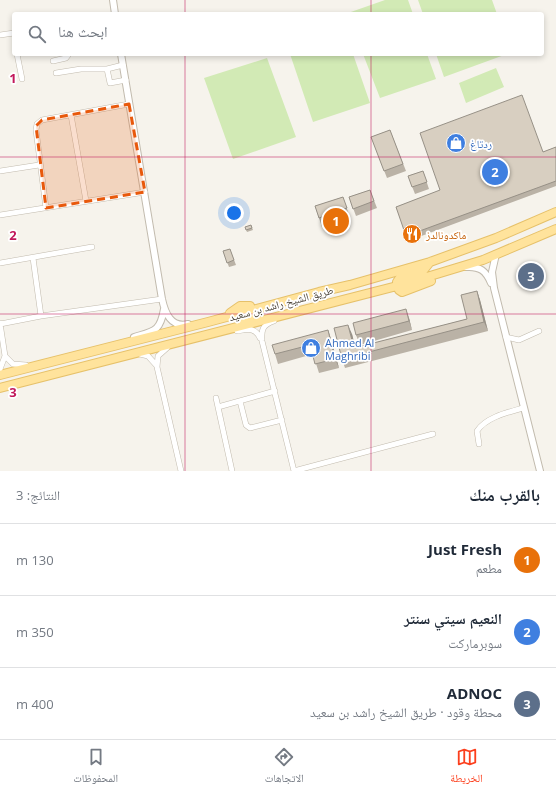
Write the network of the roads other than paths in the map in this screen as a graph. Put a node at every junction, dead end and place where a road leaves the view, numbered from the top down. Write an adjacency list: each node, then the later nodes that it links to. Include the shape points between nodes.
1 (113, 0): 2 (street)
2 (114, 12)
3 (12, 34): 4 (street)
4 (0, 35)
5 (17, 56): 12 (street)
6 (68, 56): 8 (street)
7 (121, 56): 9 (street)
8 (53, 61)
9 (123, 65): 10 (street); 13 (street)
10 (107, 69): 11 (street, via 81,69); 13 (street, via 110,83)
11 (56, 73)
12 (22, 79)
13 (126, 80): 14 (street)
14 (129, 104): 15 (street); 18 (street)
15 (71, 115): 16 (street, via 42,120 38,124 36,130); 19 (street)
16 (39, 164): 17 (street); 20 (street)
17 (0, 171)
18 (144, 192): 19 (street); 32 (street)
19 (86, 201): 20 (street)
20 (46, 208): 22 (street)
21 (556, 212): 27 (main road, طريق الشيخ راشد بن سعيد, via 496,238)
22 (0, 215)
23 (556, 229): 25 (main road, طريق الشيخ راشد بن سعيد)
24 (92, 247): 26 (street)
25 (496, 254): 29 (main road, طريق الشيخ راشد بن سعيد); 31 (street, via 492,272)
26 (33, 258): 28 (street); 36 (street)
27 (430, 262): 30 (main road, via 422,272 398,280); 34 (main road, طريق الشيخ راشد بن سعيد)
28 (0, 263)
29 (457, 268): 30 (main road, طريق الشيخ راشد بن سعيد); 31 (street, via 477,267 483,270)
30 (397, 286): 35 (main road, طريق الشيخ راشد بن سعيد)
31 (494, 288): 41 (street)
32 (162, 299): 33 (street); 36 (street)
33 (164, 309): 37 (street, via 169,318 179,324); 43 (street, via 162,321 155,331)
34 (251, 309): 37 (main road, طريق الشيخ راشد بن سعيد); 39 (main road, via 251,319)
35 (289, 313): 39 (main road, طريق الشيخ راشد بن سعيد); 42 (street, via 264,326 261,332)
36 (41, 316): 38 (street)
37 (208, 322): 43 (main road, طريق الشيخ راشد بن سعيد)
38 (0, 323): 46 (street)
39 (224, 330): 42 (street, via 252,329); 44 (main road, طريق الشيخ راشد بن سعيد)
40 (539, 331): 41 (street, via 519,340)
41 (506, 337): 56 (street)
42 (262, 341): 52 (street)
43 (120, 344): 47 (main road, طريق الشيخ راشد بن سعيد)
44 (174, 344): 45 (main road, طريق الشيخ راشد بن سعيد); 48 (street, via 159,353)
45 (137, 353): 48 (street, via 148,356); 51 (main road, طريق الشيخ راشد بن سعيد)
46 (5, 356): 47 (street, via 18,366); 49 (street)
47 (57, 360): 50 (main road, طريق الشيخ راشد بن سعيد)
48 (157, 367): 60 (street)
49 (0, 369)
50 (0, 375)
51 (0, 388)
52 (274, 392): 54 (street); 57 (street)
53 (216, 398): 55 (street)
54 (240, 401): 55 (street); 57 (street, via 246,425 250,428)
55 (218, 407): 61 (street)
56 (524, 408): 59 (street, via 495,418 480,427 477,431); 63 (street)
57 (282, 420): 62 (street)
58 (433, 434): 62 (street)
59 (479, 444)
60 (181, 471)
61 (232, 471)
62 (294, 471)
63 (540, 471)

